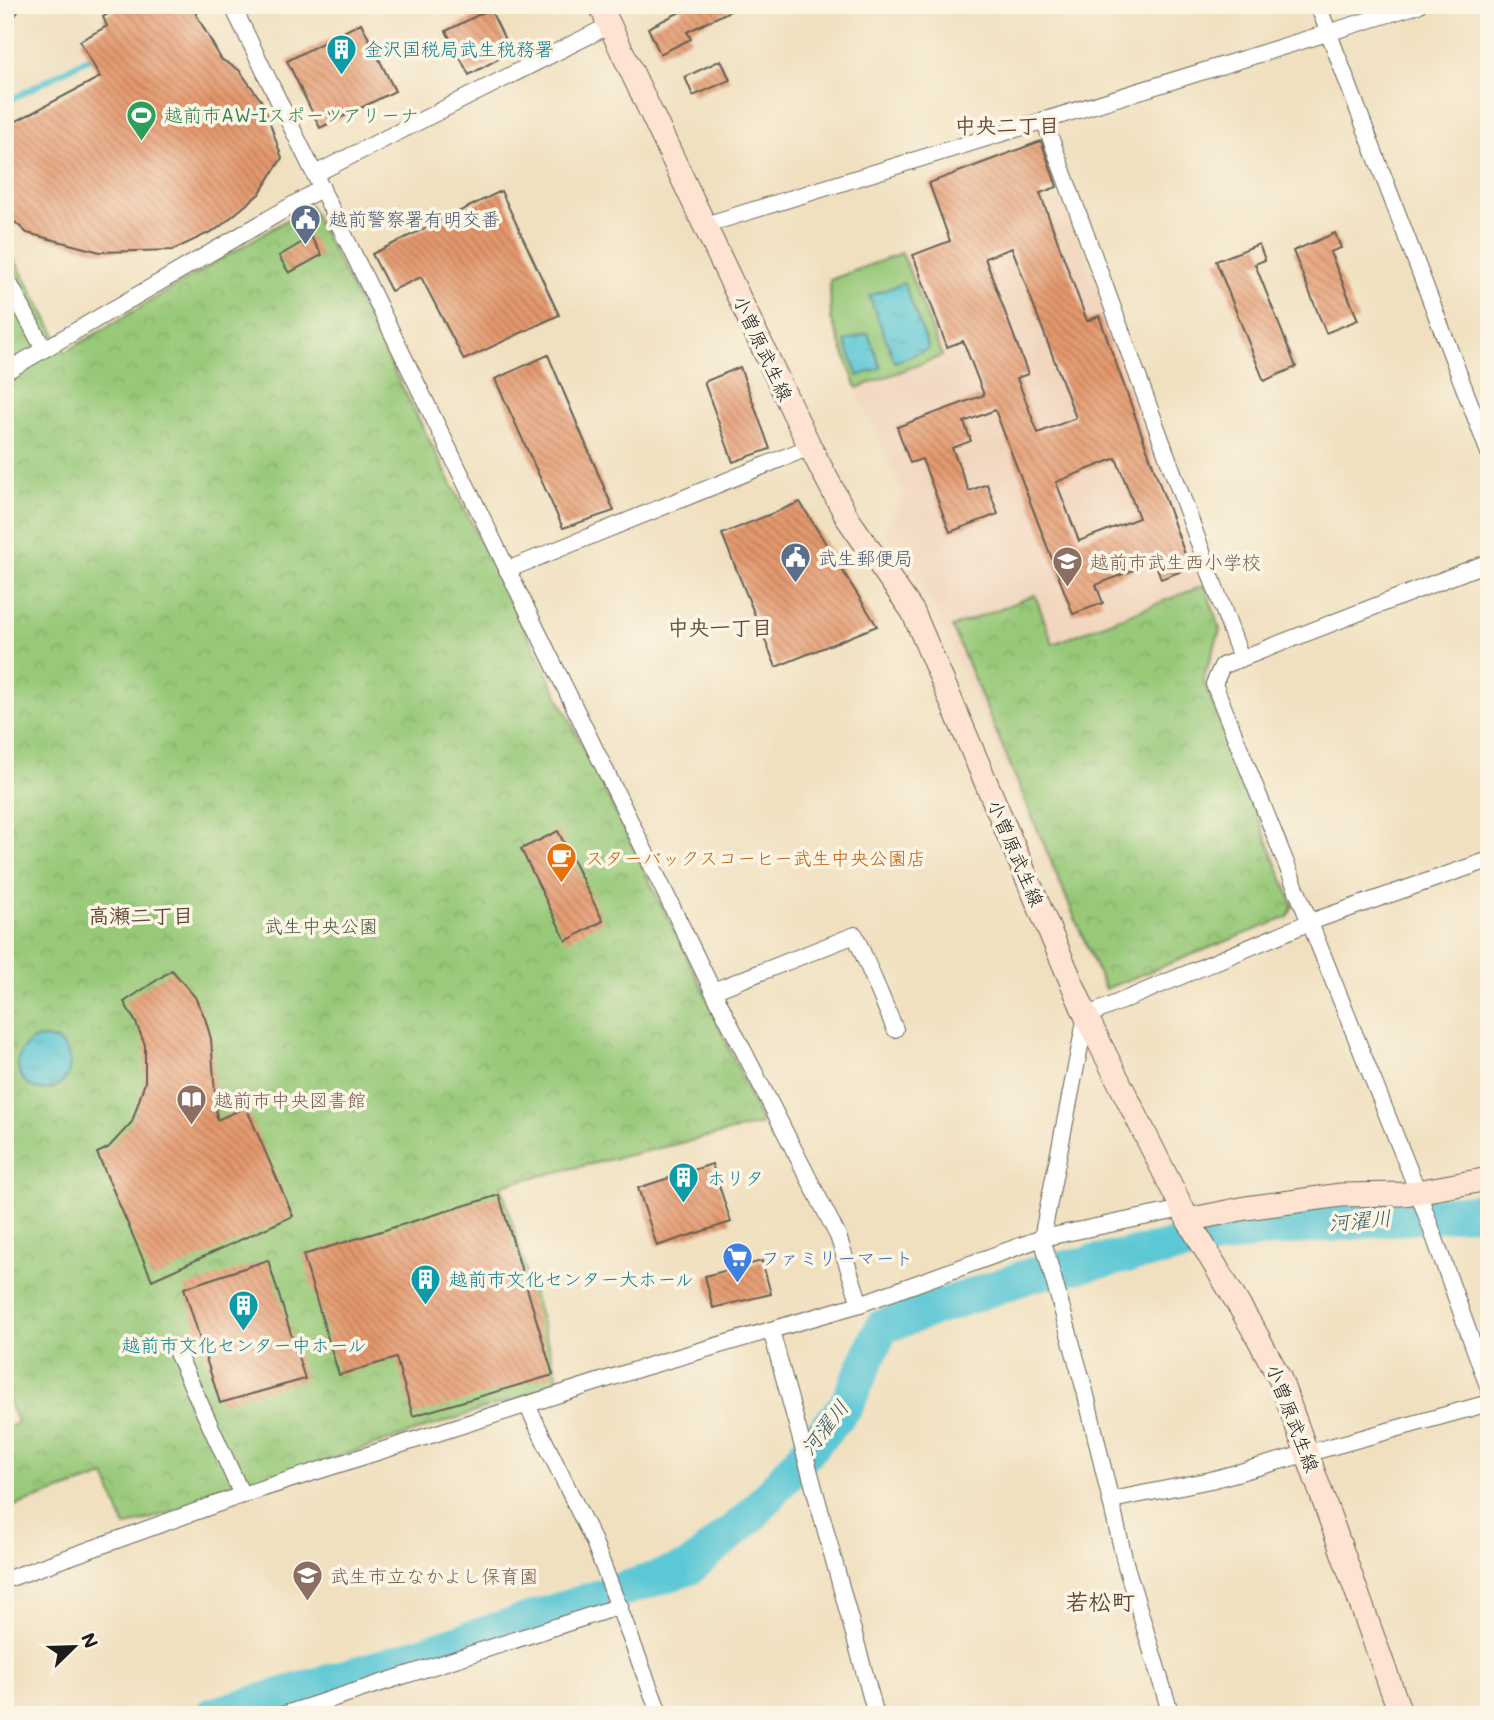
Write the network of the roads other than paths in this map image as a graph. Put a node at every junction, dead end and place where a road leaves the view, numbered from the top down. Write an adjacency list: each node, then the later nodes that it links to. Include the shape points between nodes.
1 (232, 5): 7 (street)
2 (1318, 5): 5 (street)
3 (1418, 5): 5 (street)
4 (605, 15): 7 (street); 8 (main road, 小曽原武生線)
5 (1329, 34): 6 (street); 13 (street)
6 (1044, 120): 8 (street); 16 (street)
7 (318, 181): 10 (street); 15 (street)
8 (705, 225): 12 (main road, 小曽原武生線)
9 (5, 275): 10 (street)
10 (43, 348): 11 (street)
11 (5, 372)
12 (810, 447): 15 (street); 20 (main road, 小曽原武生線, via 848,519 913,612)
13 (1489, 453)
14 (1489, 562): 16 (street)
15 (507, 570): 19 (street)
16 (1241, 658): 18 (street, via 1222,666 1214,684)
17 (1489, 860): 18 (street)
18 (1310, 922): 20 (street); 23 (street)
19 (713, 990): 21 (street, via 855,935); 26 (street, via 838,1236)
20 (1086, 1016): 24 (main road, 小曽原武生線); 25 (street)
21 (895, 1029)
22 (1489, 1180): 23 (main road)
23 (1418, 1192): 24 (main road, via 1341,1195); 29 (street)
24 (1187, 1217): 25 (street); 32 (main road, 小曽原武生線, via 1270,1359)
25 (1042, 1238): 26 (street); 34 (street)
26 (860, 1304): 27 (street)
27 (771, 1330): 31 (street); 39 (street)
28 (177, 1353): 33 (street)
29 (1489, 1389)
30 (1489, 1403): 32 (street)
31 (527, 1405): 33 (street); 36 (street)
32 (1307, 1454): 34 (street); 41 (main road, 小曽原武生線)
33 (242, 1495): 35 (street)
34 (1112, 1500): 40 (street, via 1126,1566)
35 (5, 1580)
36 (620, 1606): 37 (street); 38 (street)
37 (282, 1715)
38 (660, 1715)
39 (876, 1715)
40 (1171, 1715)
41 (1401, 1715)

